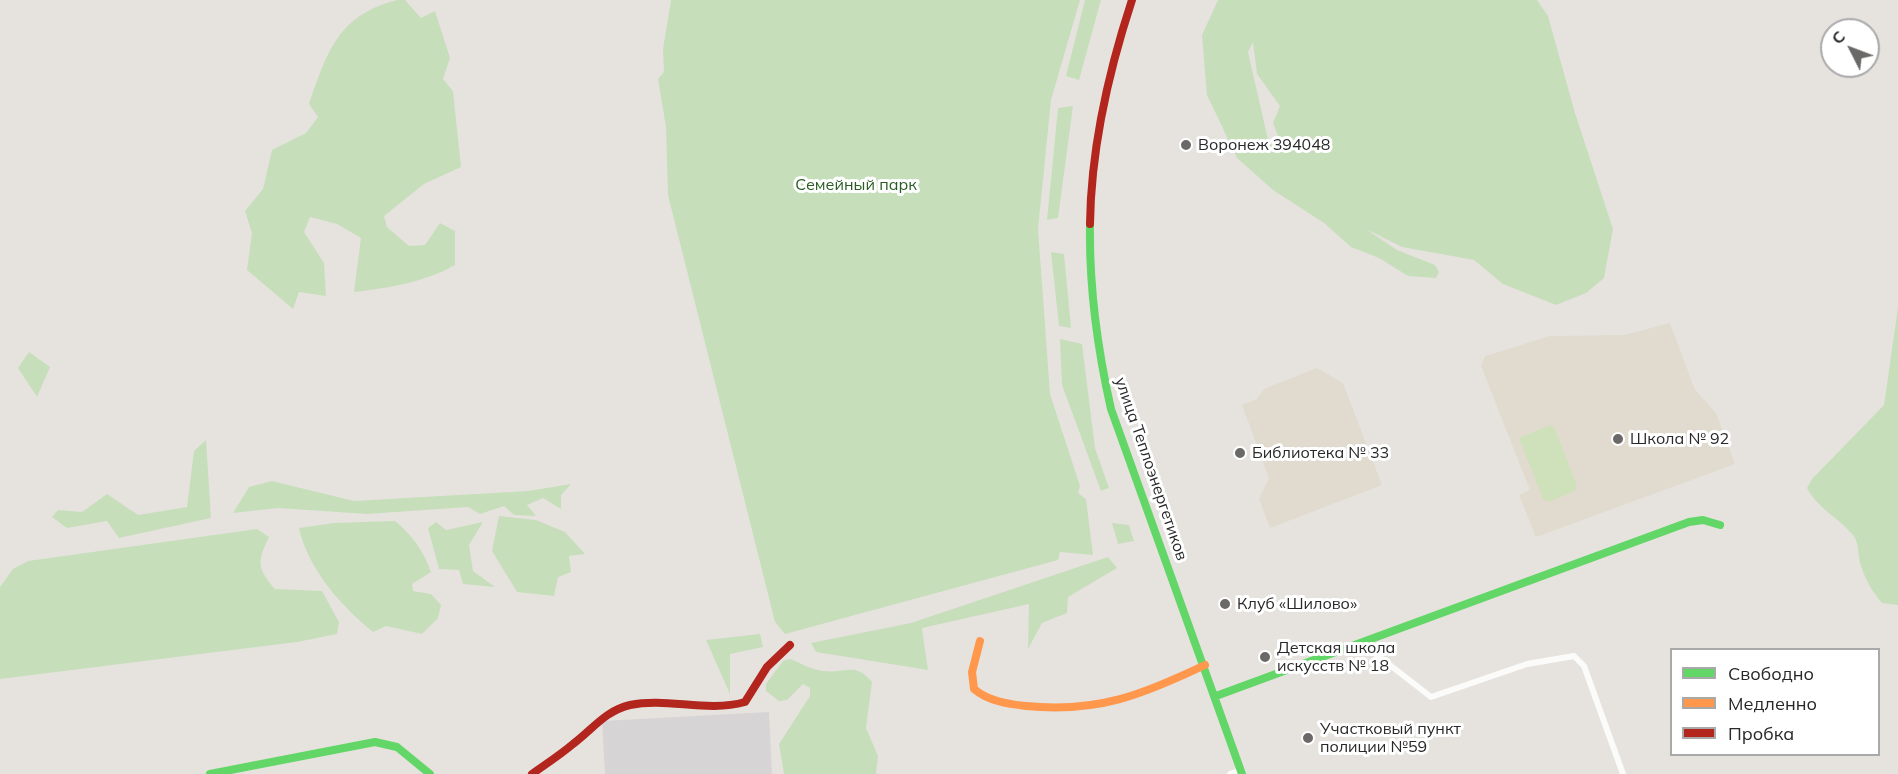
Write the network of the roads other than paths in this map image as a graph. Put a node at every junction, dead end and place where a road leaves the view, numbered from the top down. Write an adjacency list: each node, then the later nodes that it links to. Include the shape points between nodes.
1 (1132, 0): 6 (street, улица Теплоэнергетиков, via 1111,67 1094,147 1090,266 1103,378 1111,409)
2 (1720, 525): 4 (street, via 1702,520 1689,522)
3 (980, 640): 6 (street, via 973,687 978,694 1004,703 1076,708 1104,705 1133,698)
4 (1365, 641): 7 (street); 13 (street, via 1431,697 1527,664 1574,656 1584,666)
5 (790, 645): 11 (street, via 767,667 745,702 731,706 630,705 607,713 575,743)
6 (1205, 665): 7 (street, улица Теплоэнергетиков)
7 (1216, 696): 8 (street, улица Теплоэнергетиков)
8 (1242, 772): 12 (street)
9 (210, 774): 10 (street, via 375,742 397,747)
10 (430, 774)
11 (532, 774)
12 (1230, 774)
13 (1623, 774)

